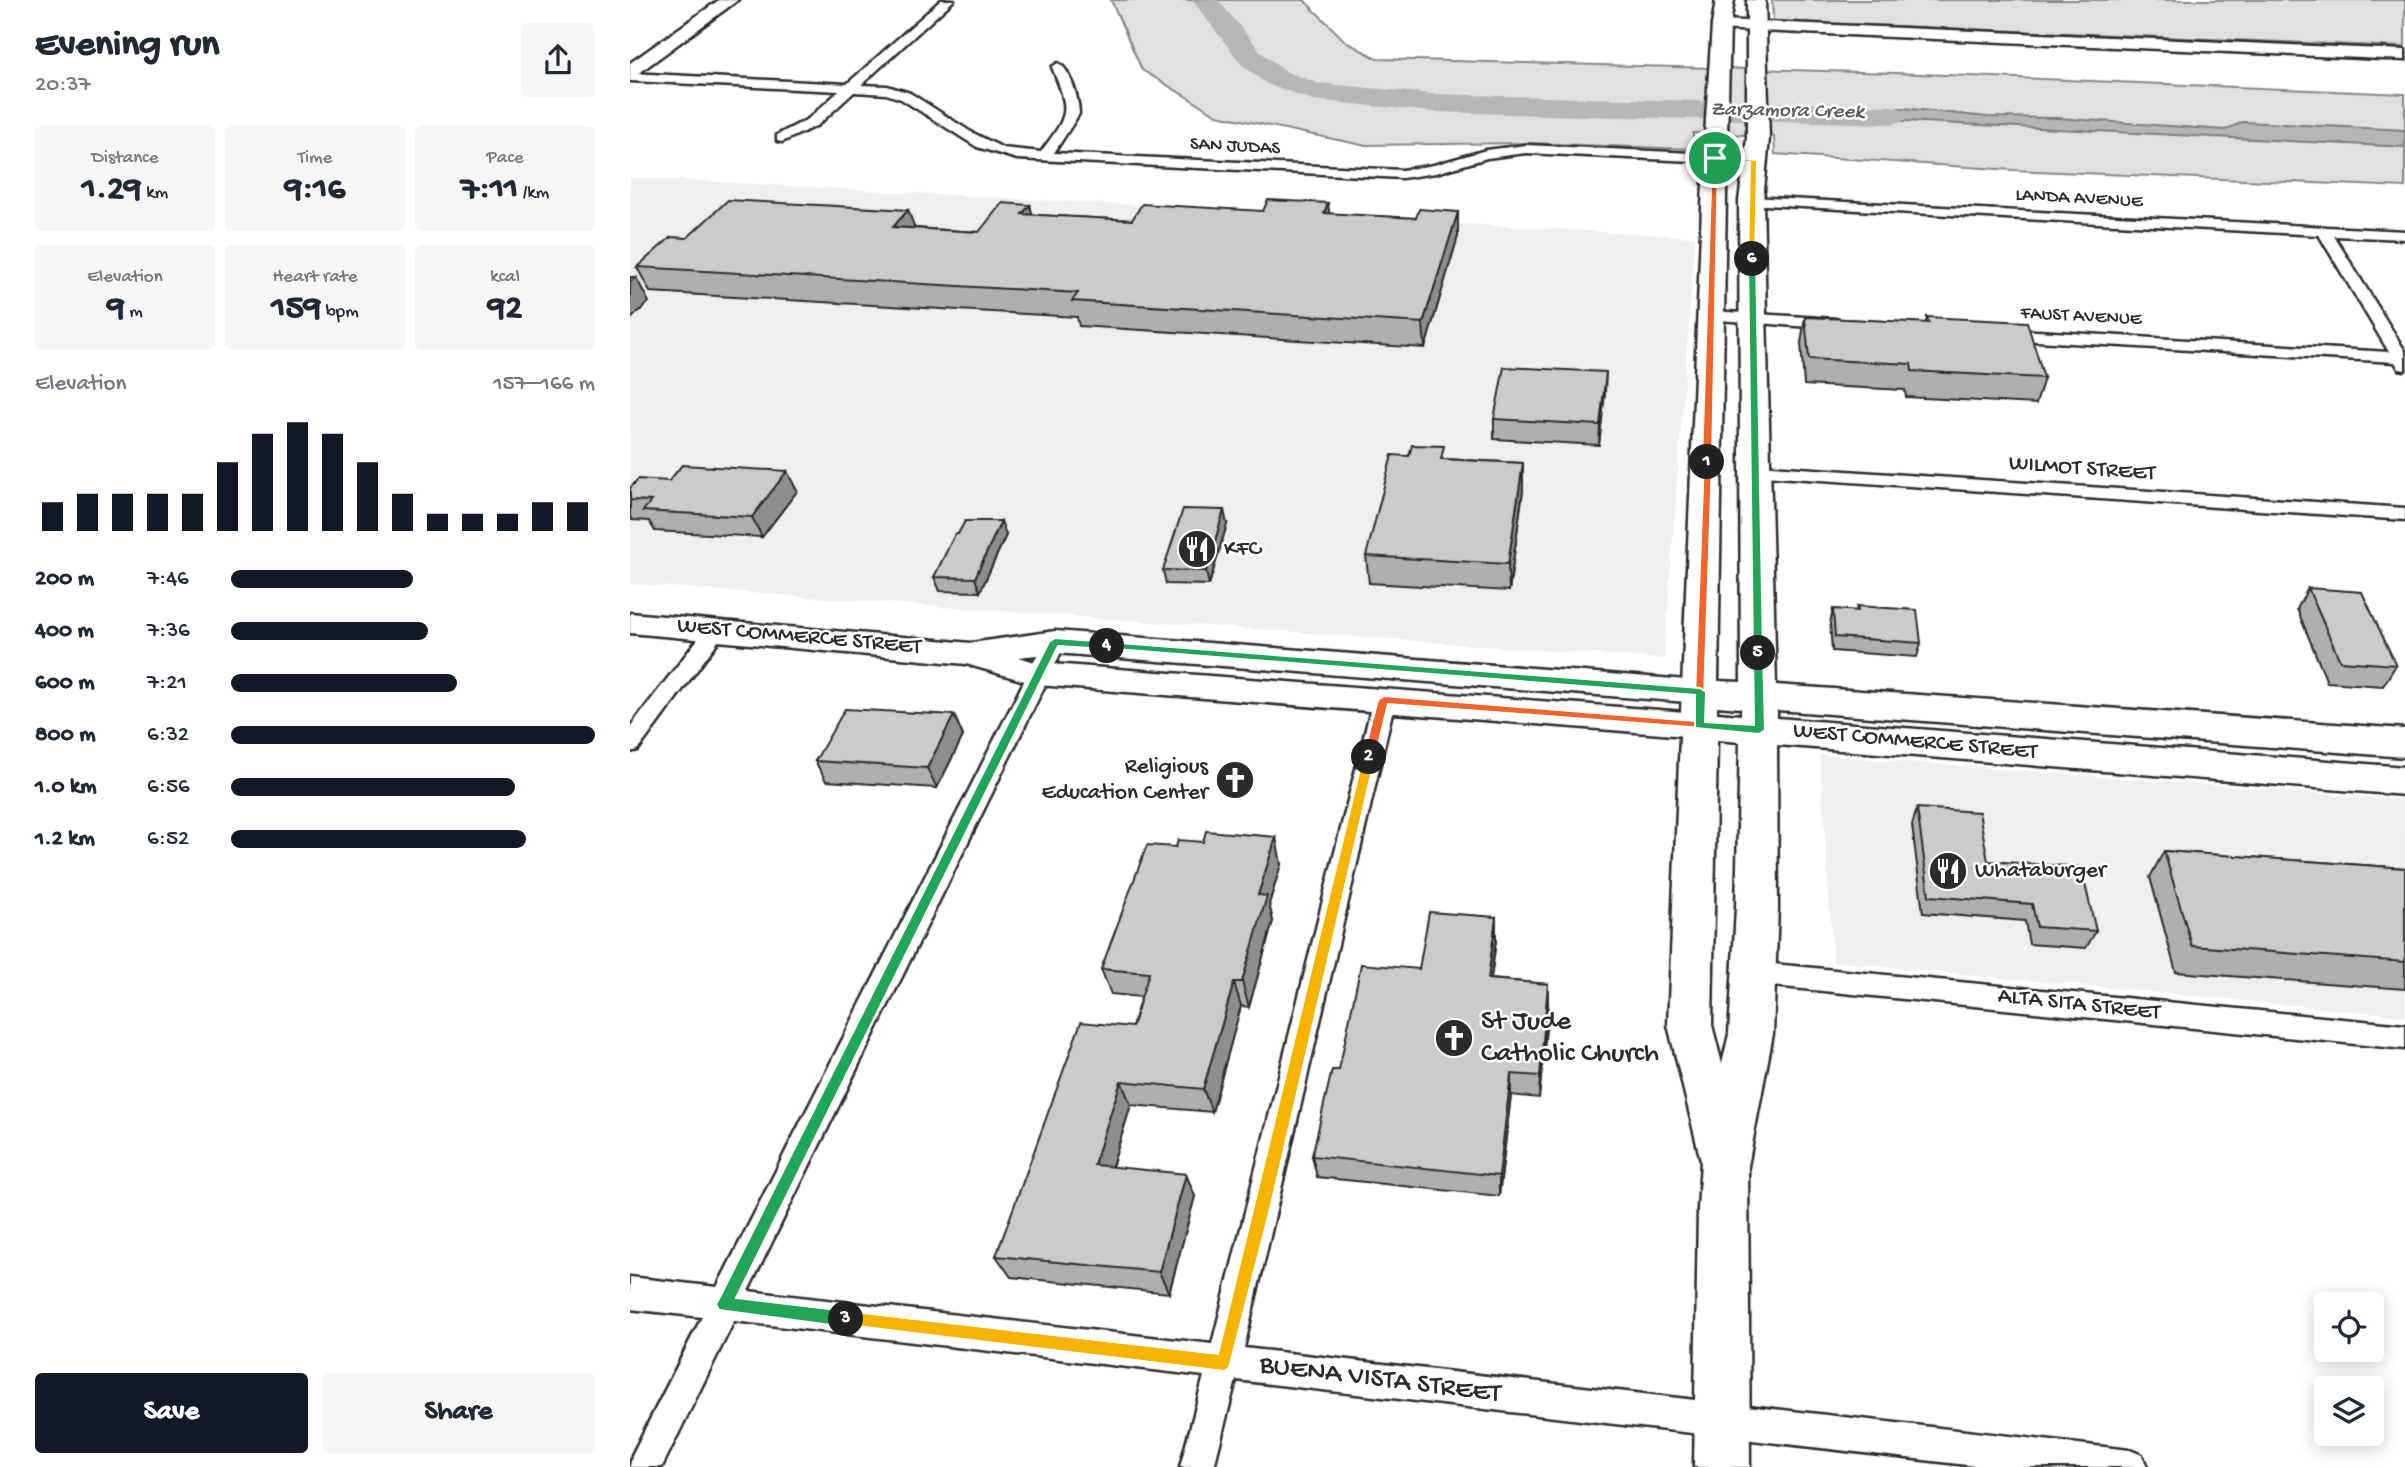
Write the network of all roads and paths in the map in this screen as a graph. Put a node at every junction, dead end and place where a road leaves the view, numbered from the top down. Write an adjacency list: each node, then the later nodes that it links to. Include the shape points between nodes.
1 (730, 0): 9 (main road)
2 (948, 0): 11 (street)
3 (1725, 0): 5 (main road)
4 (1756, 0): 6 (main road)
5 (1721, 26): 6 (main road); 13 (main road)
6 (1758, 27): 7 (main road); 14 (main road)
7 (2405, 55)
8 (1058, 67): 15 (street, via 1074,107 1073,117)
9 (630, 71)
10 (630, 77): 11 (street, SAN JUDAS)
11 (852, 87): 12 (street, via 813,122); 15 (street, SAN JUDAS, via 910,96 990,149)
12 (782, 138)
13 (1715, 146): 14 (street, SAN JUDAS); 15 (street, SAN JUDAS, via 1526,149 1402,174); 19 (main road)
14 (1756, 149): 16 (main road)
15 (1045, 156)
16 (1751, 201): 17 (street, LANDA AVENUE); 20 (main road)
17 (2324, 231): 18 (street, LANDA AVENUE); 23 (street)
18 (2405, 235)
19 (1712, 316): 20 (street); 32 (main road)
20 (1753, 318): 21 (street); 24 (main road)
21 (1856, 325)
22 (1982, 332): 23 (street, FAUST AVENUE)
23 (2404, 360)
24 (1756, 471): 25 (street, WILMOT STREET); 33 (main road)
25 (2405, 514)
26 (630, 623): 27 (main road, WEST COMMERCE STREET)
27 (715, 631): 29 (main road, WEST COMMERCE STREET); 35 (street)
28 (1055, 642): 29 (main road, WEST COMMERCE STREET); 30 (street); 32 (main road, WEST COMMERCE STREET)
29 (967, 653): 30 (main road, WEST COMMERCE STREET)
30 (1038, 674): 31 (main road, WEST COMMERCE STREET); 41 (street)
31 (1384, 700): 32 (main road, WEST COMMERCE STREET); 42 (street)
32 (1700, 709): 33 (main road, WEST COMMERCE STREET); 39 (main road, via 1690,1025)
33 (1759, 713): 34 (main road, WEST COMMERCE STREET); 36 (main road, WEST COMMERCE STREET); 37 (main road)
34 (2405, 743)
35 (630, 744)
36 (2405, 781)
37 (1753, 972): 38 (street, ALTA SITA STREET); 39 (main road, via 1751,1034)
38 (2405, 1037)
39 (1724, 1166): 43 (main road)
40 (630, 1293): 41 (street, BUENA VISTA STREET)
41 (724, 1304): 42 (street, BUENA VISTA STREET); 44 (street)
42 (1224, 1363): 43 (street, BUENA VISTA STREET); 45 (street)
43 (1721, 1443): 46 (street, BUENA VISTA STREET)
44 (644, 1467)
45 (1197, 1467)
46 (2130, 1467)

